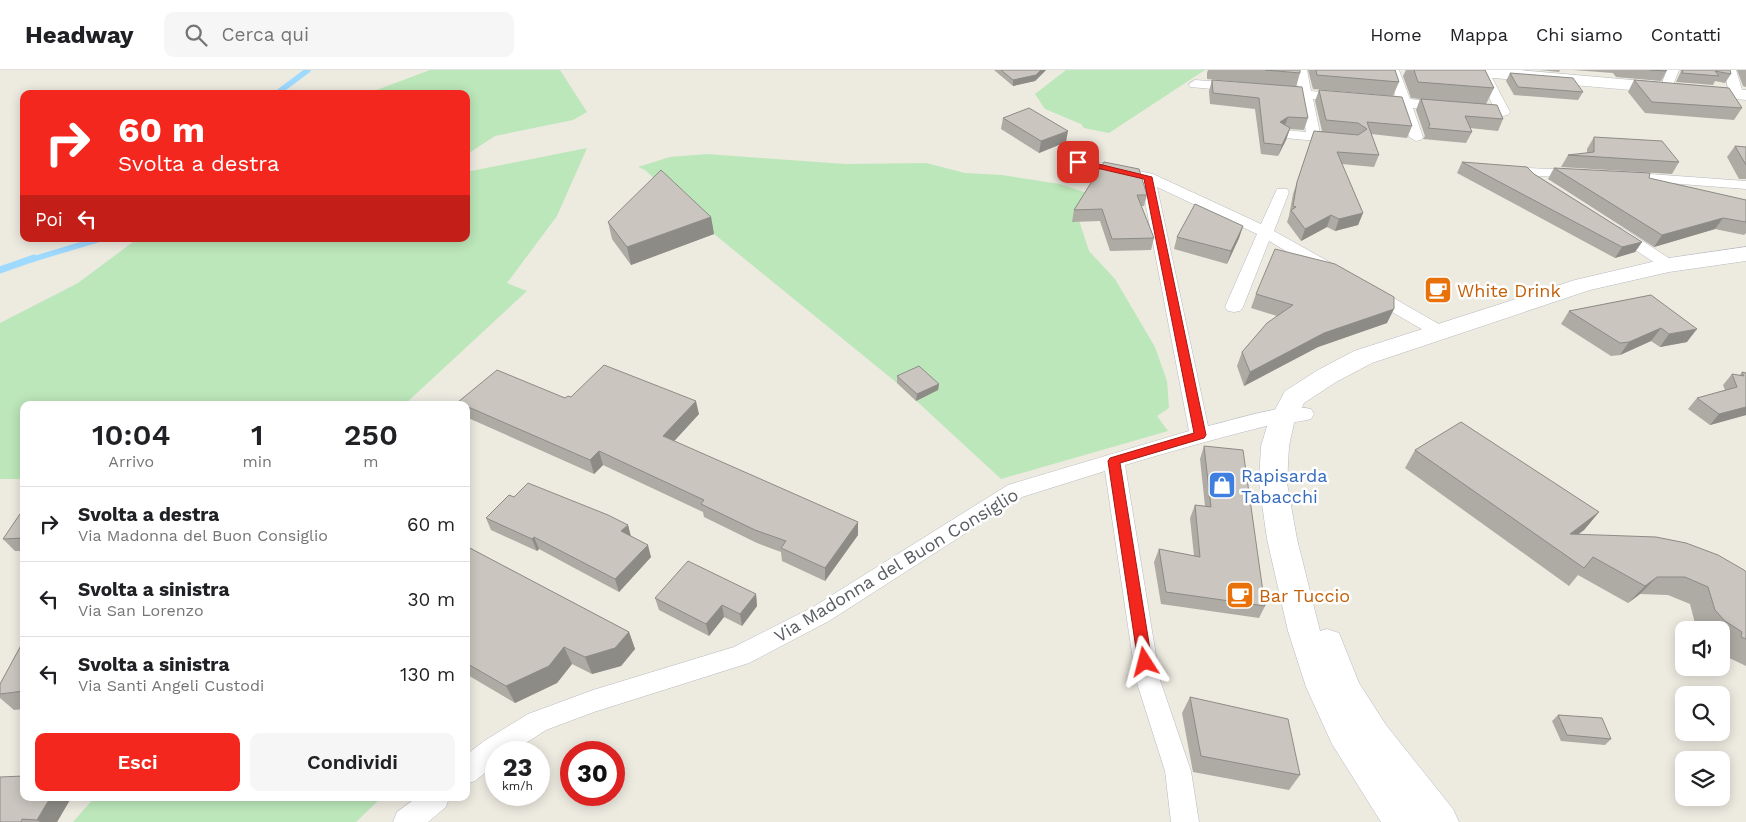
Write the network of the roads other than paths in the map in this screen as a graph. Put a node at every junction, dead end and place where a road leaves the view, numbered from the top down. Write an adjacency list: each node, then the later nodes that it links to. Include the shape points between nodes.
1 (1301, 70): 9 (street)
2 (1392, 70): 11 (street)
3 (1459, 70): 6 (street)
4 (1673, 70): 8 (street)
5 (1730, 70): 10 (street)
6 (1483, 72): 8 (street); 13 (street, via 1503,112)
7 (1195, 84): 9 (street)
8 (1666, 88): 10 (street)
9 (1306, 94): 11 (street); 15 (street)
10 (1741, 94)
11 (1404, 103): 12 (street); 16 (street)
12 (1454, 108)
13 (1483, 110)
14 (1285, 134): 15 (street)
15 (1314, 137): 17 (street)
16 (1416, 137)
17 (1354, 140)
18 (1078, 162): 20 (street)
19 (1680, 166): 21 (street)
20 (1148, 177): 26 (street); 32 (street)
21 (1692, 181): 22 (street); 23 (street, via 1526,172)
22 (1746, 185)
23 (1551, 190)
24 (1282, 192): 26 (street)
25 (1602, 222): 28 (street)
26 (1265, 232): 29 (street); 30 (street)
27 (1746, 254): 28 (street)
28 (1669, 264): 30 (street, via 1583,285); 31 (street, via 1375,365 1339,384)
29 (1234, 307)
30 (1438, 331): 31 (street, via 1363,357 1327,376 1294,397)
31 (1295, 414): 32 (street, Via Madonna del Buon Consiglio); 38 (street, via 1281,423 1275,446 1273,483 1304,631 1323,688 1344,732); 39 (street, via 1297,428 1290,488 1323,631 1345,690 1373,738)
32 (1200, 435): 33 (street, Via Madonna del Buon Consiglio)
33 (1114, 461): 34 (street, Via Madonna del Buon Consiglio, via 1016,491 821,614 758,648 537,722); 37 (street, via 1148,680 1178,771)
34 (470, 769)
35 (432, 801): 36 (street)
36 (407, 822)
37 (1186, 822)
38 (1404, 822)
39 (1440, 822)

